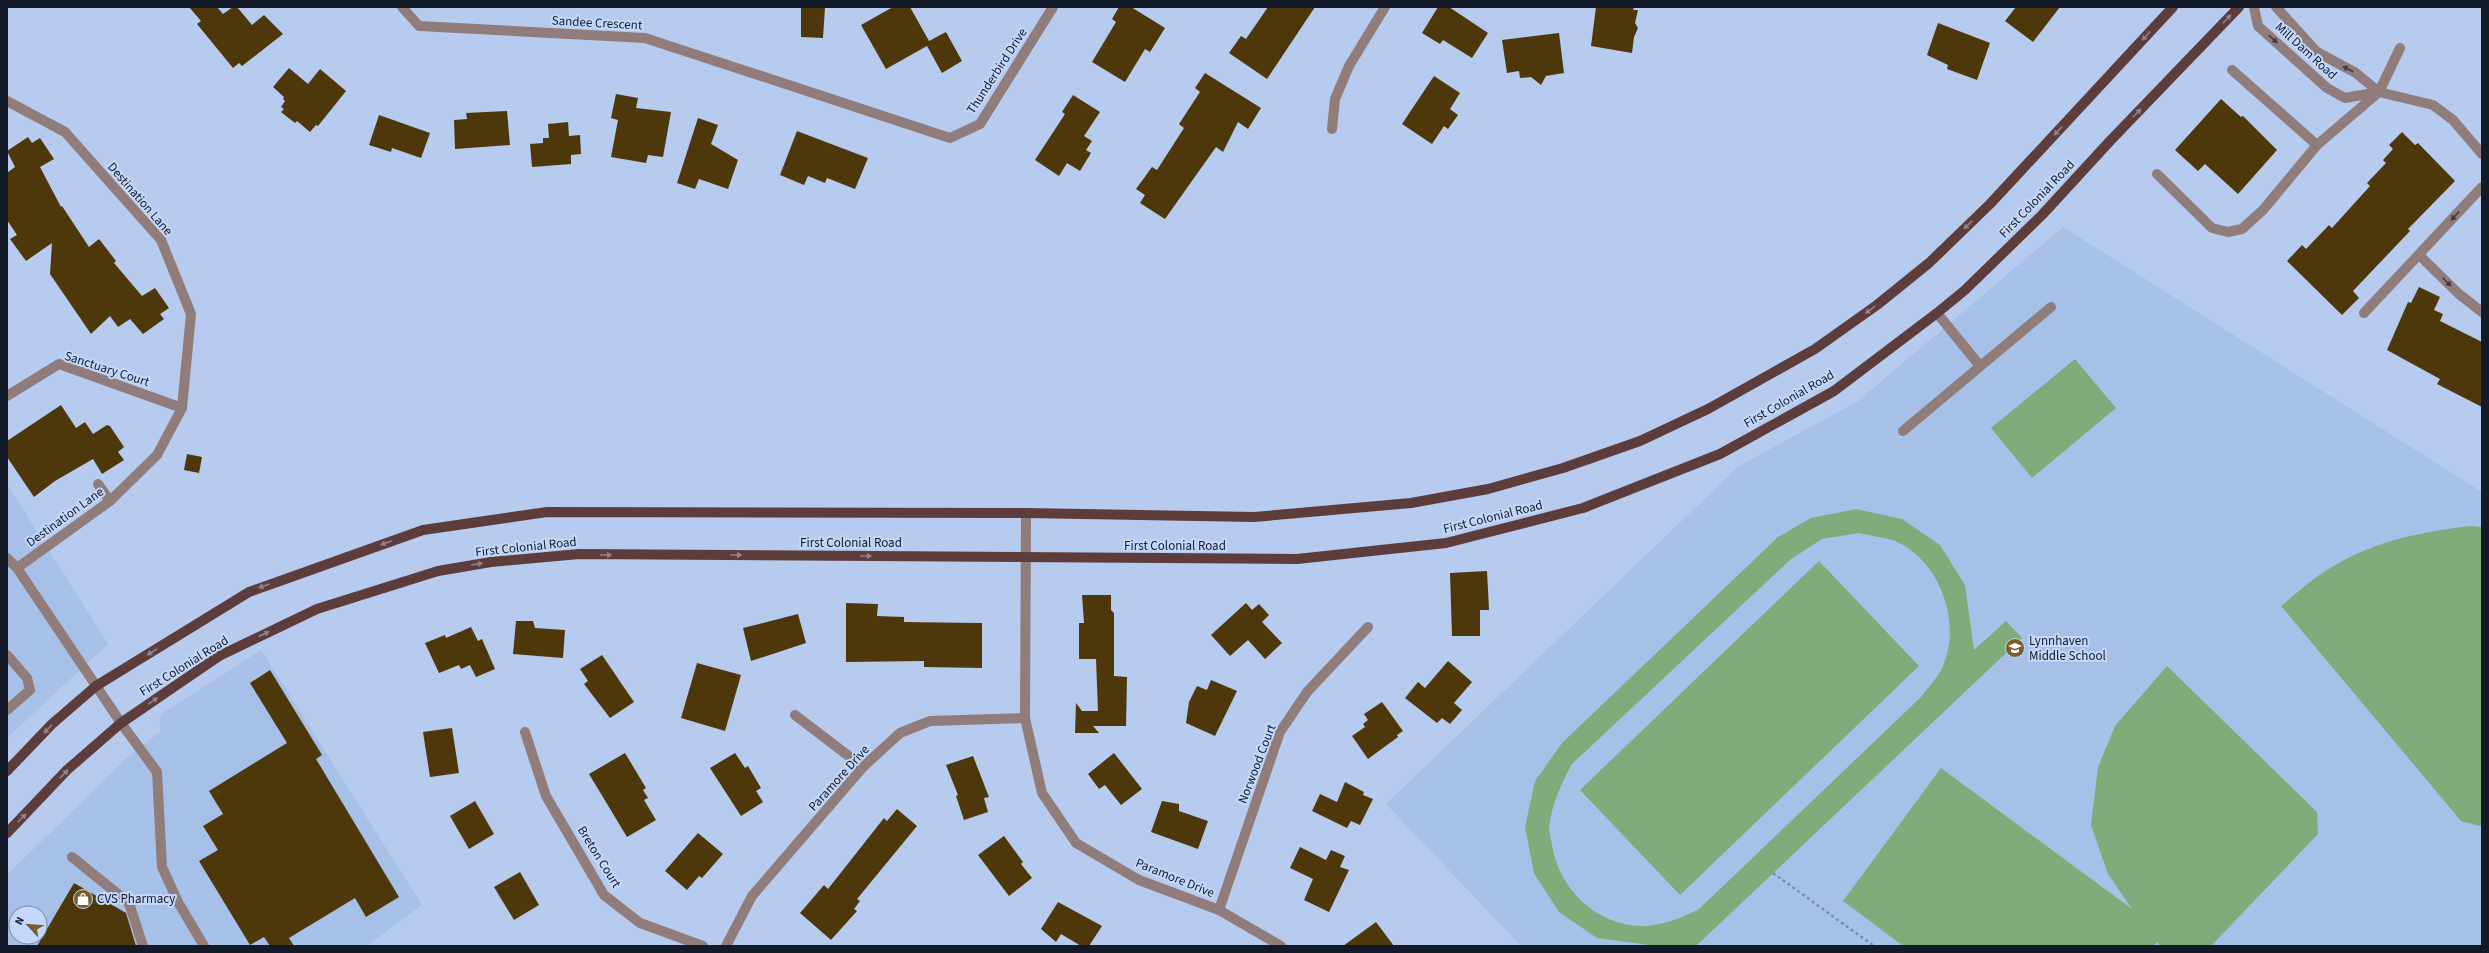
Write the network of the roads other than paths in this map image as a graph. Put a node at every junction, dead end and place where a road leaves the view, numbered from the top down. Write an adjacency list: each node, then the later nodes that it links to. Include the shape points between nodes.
1 (402, 7): 11 (street, Sandee Crescent, via 419,26 645,38)
2 (1053, 7): 11 (street, Thunderbird Drive, via 980,124 950,138)
3 (1384, 7): 13 (street, via 1346,72 1335,99)
4 (2173, 7): 29 (main road, one-way to 29, via 1990,204 1929,263 1877,305 1815,349 1708,409 1640,440 1563,468 1488,489 1411,503 1254,517)
5 (2239, 7): 21 (main road, First Colonial Road, one-way to 5, via 2042,216)
6 (2254, 7): 10 (street, Mill Dam Road, one-way to 10, via 2258,26 2327,88 2345,98)
7 (2276, 7): 10 (street, Mill Dam Road, one-way to 7, via 2356,73 2317,52)
8 (2400, 48): 10 (street)
9 (2232, 70): 14 (street)
10 (2379, 92): 14 (street); 15 (street, Mill Dam Road, via 2433,105 2453,120)
11 (838, 100)
12 (7, 101): 25 (street, Destination Lane, via 64,132 161,240 191,314)
13 (1332, 129)
14 (2317, 145): 16 (street, via 2263,210 2242,230 2228,232 2212,228)
15 (2482, 154)
16 (2157, 174)
17 (2482, 187): 18 (street, one-way to 18)
18 (2419, 255): 20 (street, one-way to 20, via 2459,294); 22 (street)
19 (2051, 307): 23 (street)
20 (2482, 312)
21 (1937, 313): 23 (street); 30 (main road, First Colonial Road, via 1834,390 1727,450 1583,508 1446,543 1297,559)
22 (2364, 313)
23 (1980, 366): 26 (street)
24 (7, 396): 25 (street, Sanctuary Court, via 59,364)
25 (182, 408): 28 (street, Destination Lane, via 157,455)
26 (1903, 431)
27 (98, 484): 28 (street)
28 (110, 501): 32 (street, Destination Lane)
29 (1026, 513): 30 (street, Paramore Drive); 35 (main road, one-way to 35, via 547,512 423,530 249,592)
30 (1026, 557): 38 (street, Paramore Drive); 39 (main road, First Colonial Road, one-way to 30, via 226,652 317,609 438,571 491,562 579,554)
31 (7, 558): 32 (street)
32 (17, 568): 35 (street)
33 (1368, 627): 45 (street, Norwood Court, via 1307,692 1280,732)
34 (7, 655): 36 (street, via 27,678 30,690)
35 (96, 686): 39 (street); 42 (main road, one-way to 42, via 52,724)
36 (7, 710)
37 (795, 715): 41 (street)
38 (1025, 718): 41 (street, Paramore Drive, via 930,721 900,733); 45 (street, Paramore Drive, via 1042,793 1076,843 1139,880)
39 (121, 723): 43 (main road, First Colonial Road, one-way to 39, via 67,770); 47 (street, via 157,772 162,867 178,902)
40 (525, 732): 48 (street, Breton Court, via 546,796 604,895 640,923)
41 (863, 767): 49 (street, Paramore Drive, via 752,896)
42 (7, 771)
43 (7, 834)
44 (72, 857): 46 (street, via 129,903)
45 (1219, 910): 50 (street, Paramore Drive)
46 (143, 946)
47 (204, 946)
48 (703, 946)
49 (726, 946)
50 (1281, 946)

